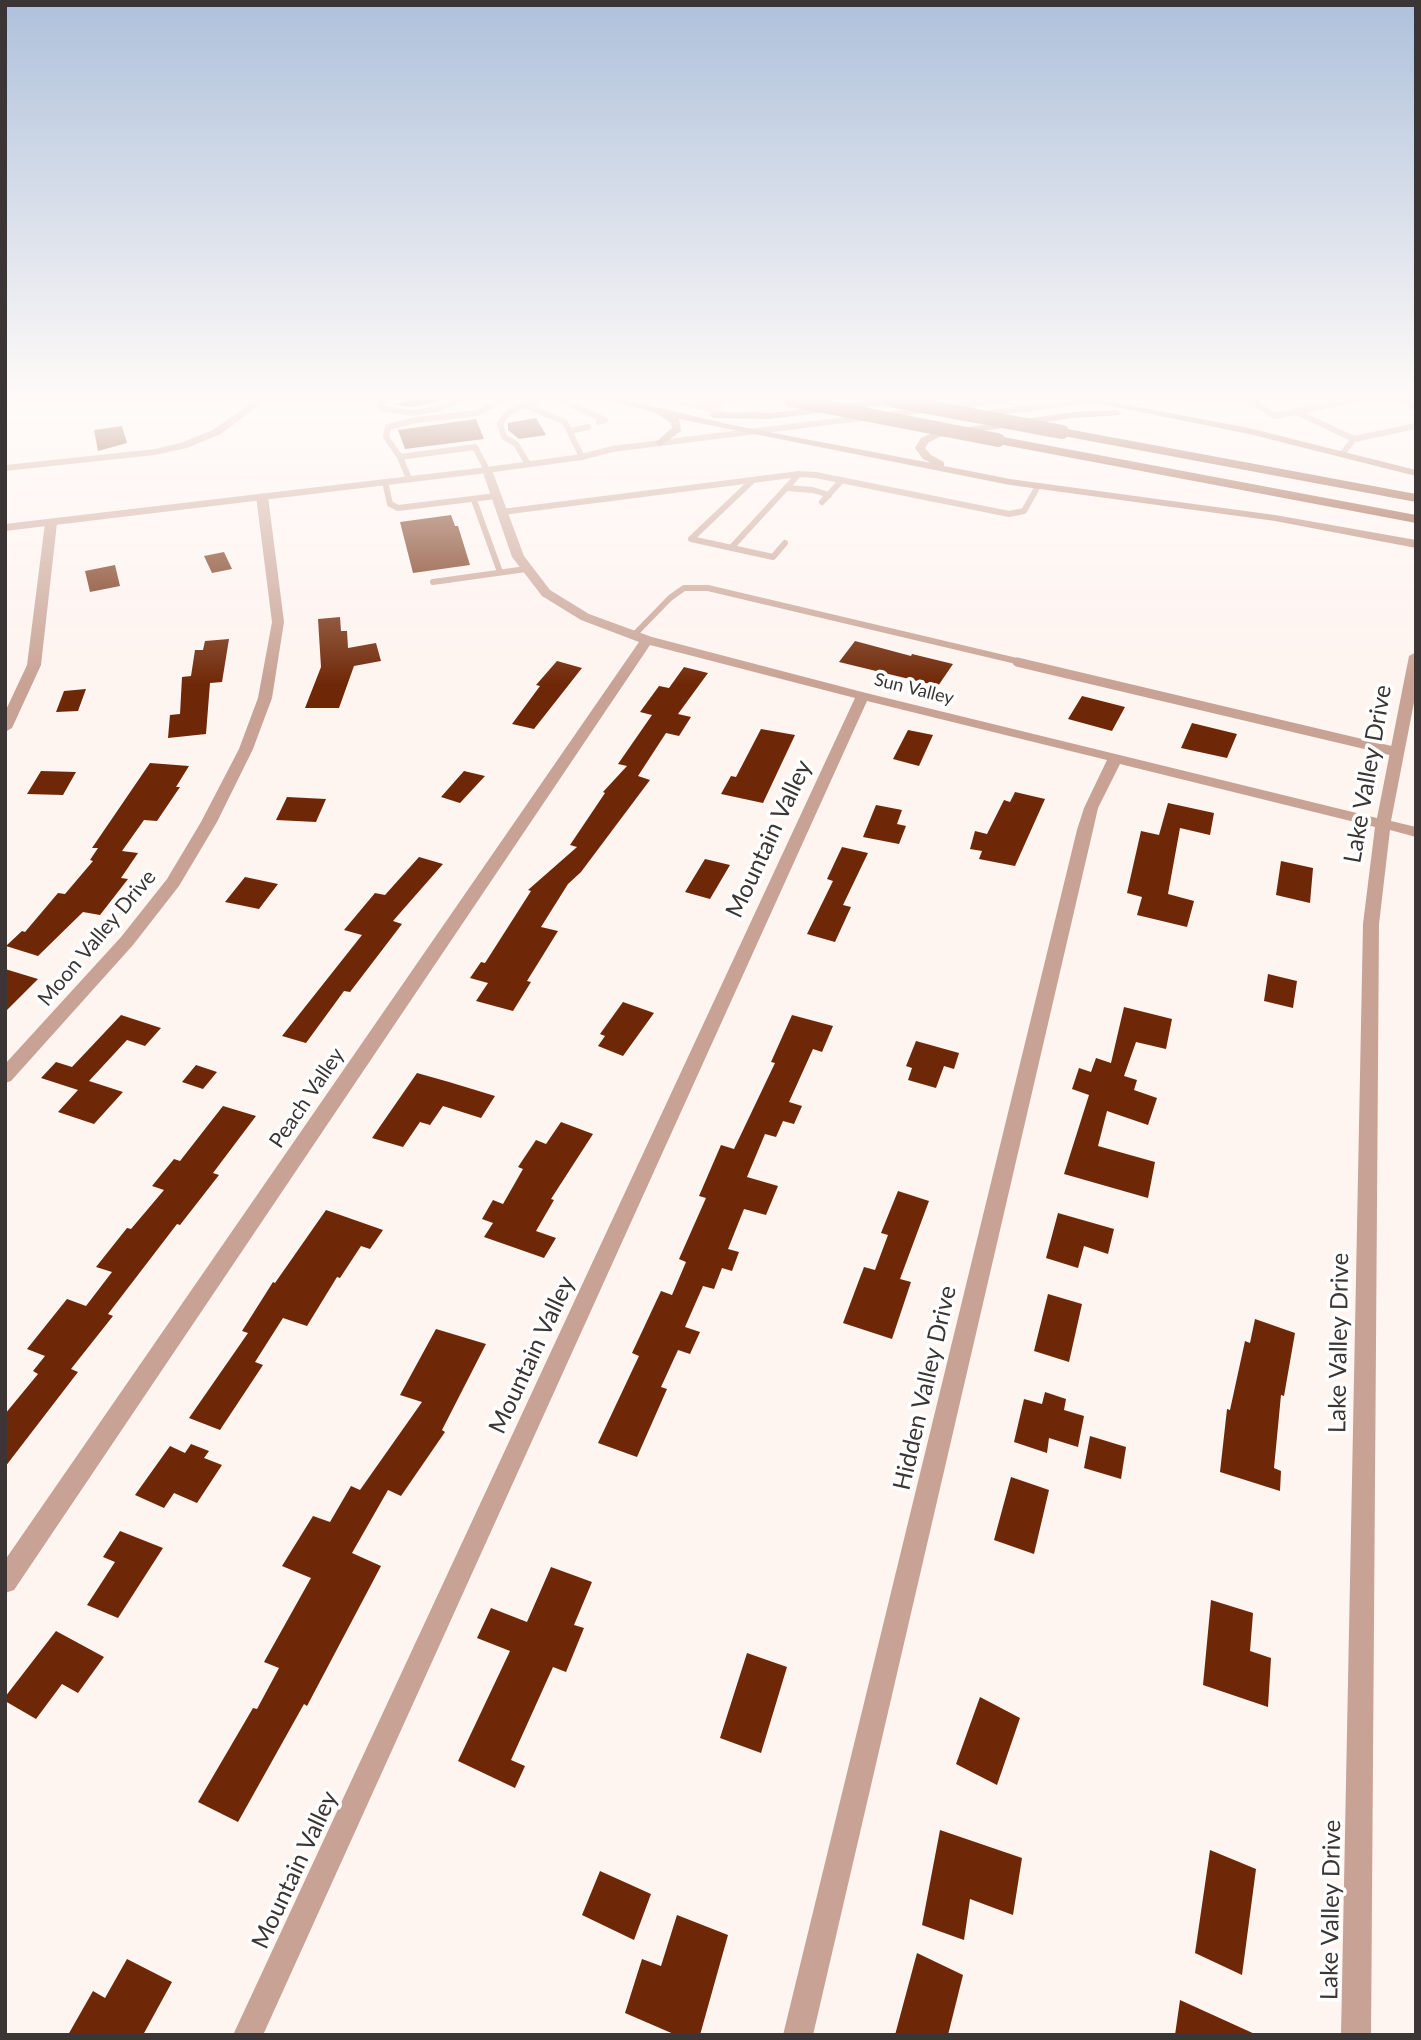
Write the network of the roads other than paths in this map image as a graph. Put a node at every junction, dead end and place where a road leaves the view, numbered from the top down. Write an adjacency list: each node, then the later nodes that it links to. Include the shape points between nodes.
1 (269, 495): 11 (street)
2 (388, 495): 13 (lane, via 390,505 398,508)
3 (633, 495): 15 (lane)
4 (736, 495): 21 (lane, via 691,539)
5 (779, 495): 21 (lane)
6 (829, 495): 14 (lane)
7 (917, 495): 8 (lane, via 1009,514 1024,511)
8 (1033, 495)
9 (1106, 495): 20 (main road, via 1275,518)
10 (1290, 495): 16 (highway, bridge)
11 (262, 496): 17 (street); 33 (street, Moon Valley Drive, via 278,622 265,698 246,749 173,881 127,941)
12 (496, 496): 13 (lane); 15 (street, Sun Valley)
13 (474, 500): 23 (lane)
14 (822, 502)
15 (502, 512): 22 (street, Sun Valley)
16 (1416, 519)
17 (51, 523): 18 (street); 28 (street, via 34,665)
18 (5, 528)
19 (785, 543): 21 (lane, via 773,558)
20 (1416, 544)
21 (731, 548)
22 (526, 569): 23 (lane); 25 (street, Sun Valley, via 564,606)
23 (500, 572): 24 (lane)
24 (433, 582)
25 (640, 638): 27 (street, Sun Valley); 29 (lane, via 670,598 684,589 708,588); 34 (street, Peach Valley)
26 (1415, 660): 29 (street, Lake Valley Drive)
27 (863, 696): 30 (street, Sun Valley); 35 (street, Mountain Valley)
28 (5, 728)
29 (1397, 752): 31 (street, Lake Valley Drive)
30 (1115, 758): 31 (street, Sun Valley); 36 (street, Hidden Valley Drive, via 1085,830)
31 (1382, 824): 32 (street, Sun Valley); 37 (street, Lake Valley Drive, via 1371,938)
32 (1416, 832)
33 (5, 1076)
34 (5, 1581)
35 (248, 2035)
36 (799, 2035)
37 (1356, 2035)

